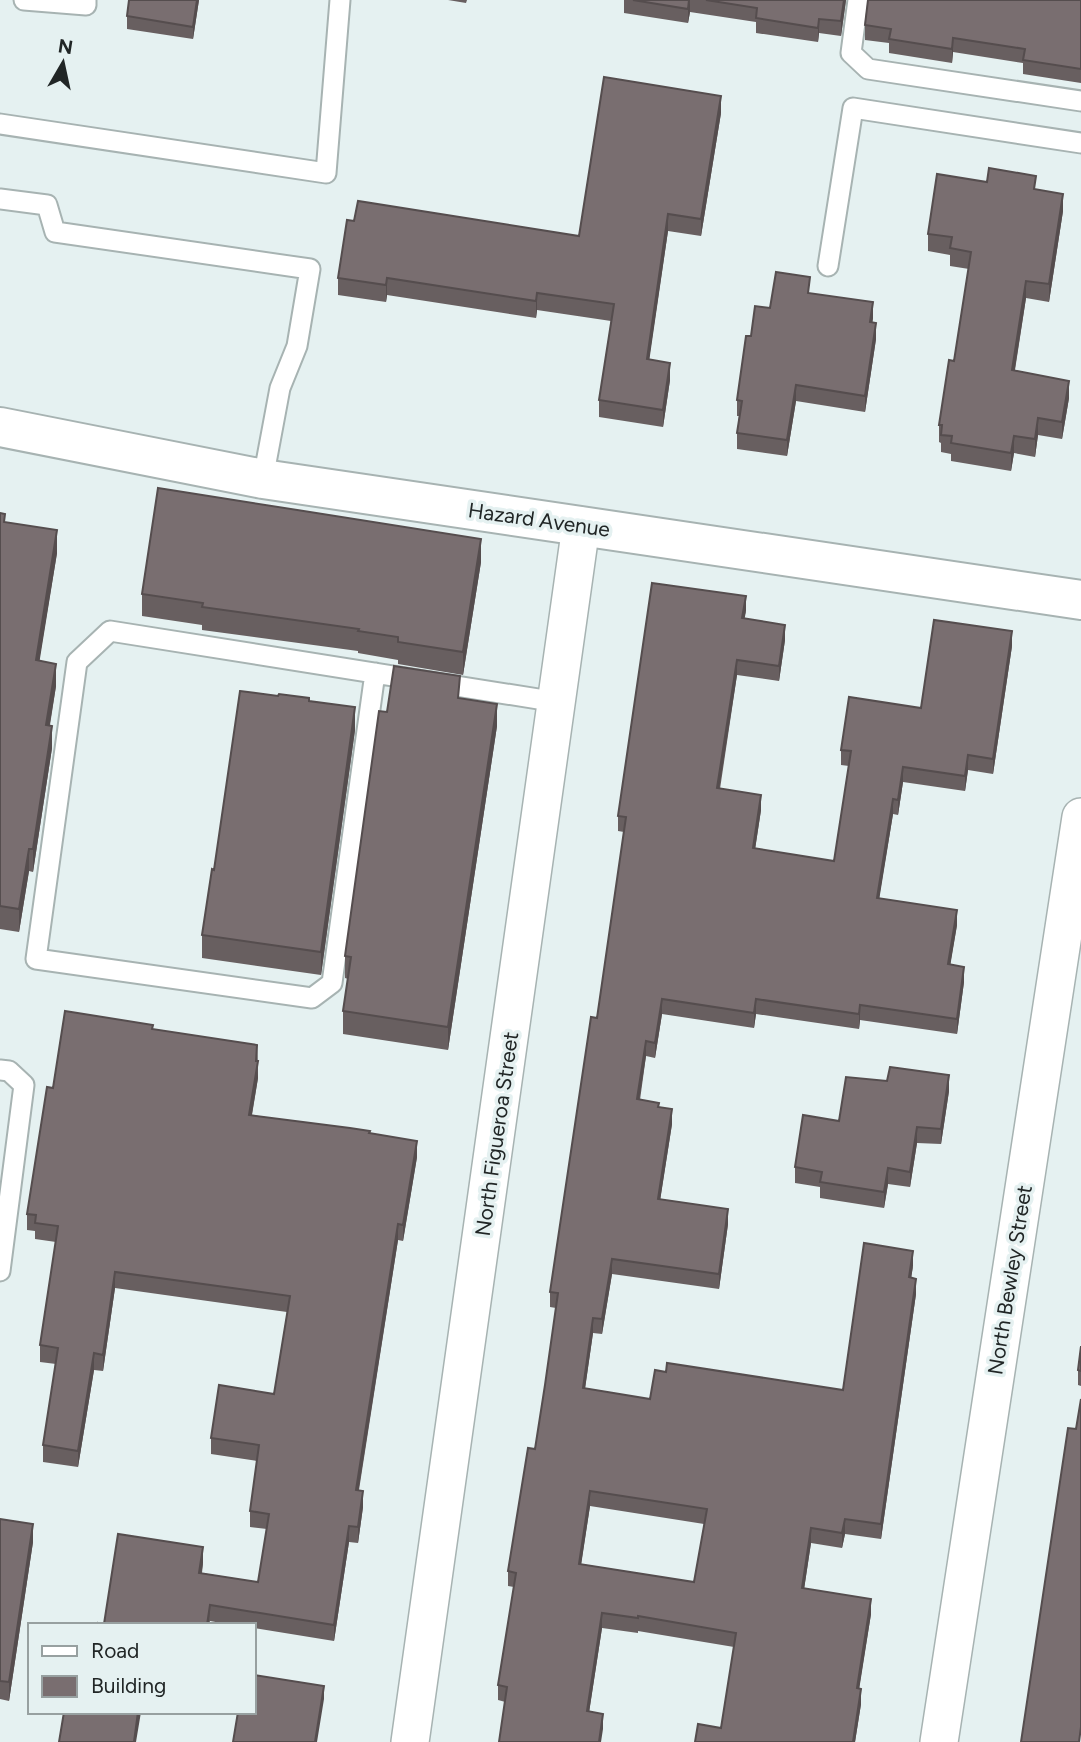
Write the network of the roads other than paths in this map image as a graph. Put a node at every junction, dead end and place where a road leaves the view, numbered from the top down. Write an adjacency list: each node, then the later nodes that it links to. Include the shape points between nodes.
1 (24, 0): 2 (lane, via 86,5)
2 (86, 0)
3 (340, 0): 6 (lane, via 326,173)
4 (858, 0): 5 (lane, via 851,53 868,69)
5 (1081, 101)
6 (0, 124)
7 (1081, 143): 9 (lane, via 853,107)
8 (0, 199): 11 (lane, via 47,205 55,232 310,269 297,346 280,388)
9 (828, 266)
10 (0, 427): 11 (street, Hazard Avenue)
11 (263, 479): 12 (street, Hazard Avenue)
12 (581, 526): 13 (street, Hazard Avenue); 15 (street, North Figueroa Street)
13 (1081, 600)
14 (375, 673): 14 (lane, via 110,631 77,663 36,959 312,998 331,983); 15 (lane)
15 (557, 702): 19 (street, North Figueroa Street)
16 (1081, 817): 20 (street, North Bewley Street)
17 (0, 1070): 18 (lane, via 9,1071 24,1084)
18 (0, 1271)
19 (410, 1742)
20 (939, 1742)

